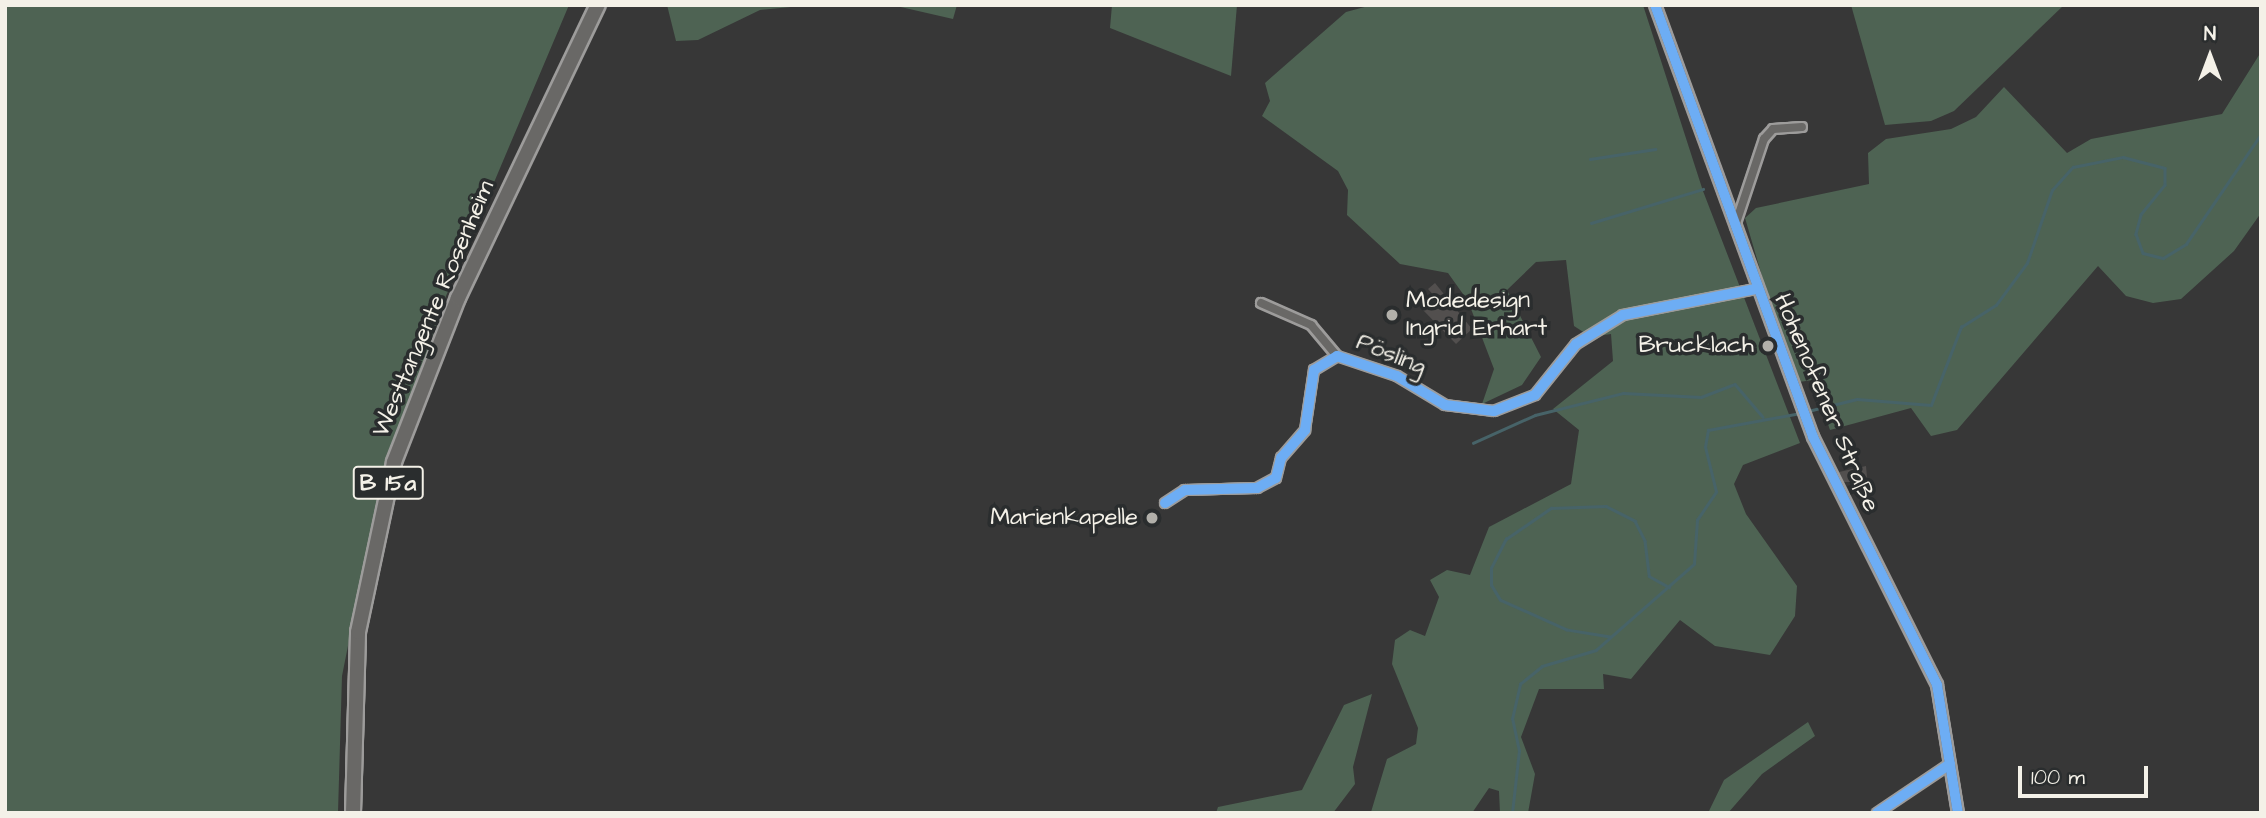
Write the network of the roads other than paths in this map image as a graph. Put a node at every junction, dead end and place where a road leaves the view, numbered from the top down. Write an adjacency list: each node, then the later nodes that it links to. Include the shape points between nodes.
1 (598, 5): 10 (highway, Westtangente Rosenheim / B 15a, via 458,298 394,462 358,632)
2 (1655, 5): 4 (main road, Hohenofener Straße)
3 (1802, 127): 4 (street, via 1773,129 1764,139)
4 (1734, 231): 5 (main road, Hohenofener Straße)
5 (1755, 289): 7 (street, Pösling, via 1656,304 1623,315 1576,344 1535,395 1494,411 1445,405 1397,376); 9 (main road, Hohenofener Straße, via 1813,437 1937,685)
6 (1261, 303): 7 (street, Pösling, via 1311,326)
7 (1337, 356): 8 (street, Pösling, via 1314,370 1306,430 1268,485 1185,490)
8 (1165, 503)
9 (1950, 764): 11 (street); 12 (main road, Hohenofener Straße)
10 (353, 813)
11 (1877, 813)
12 (1958, 813)

